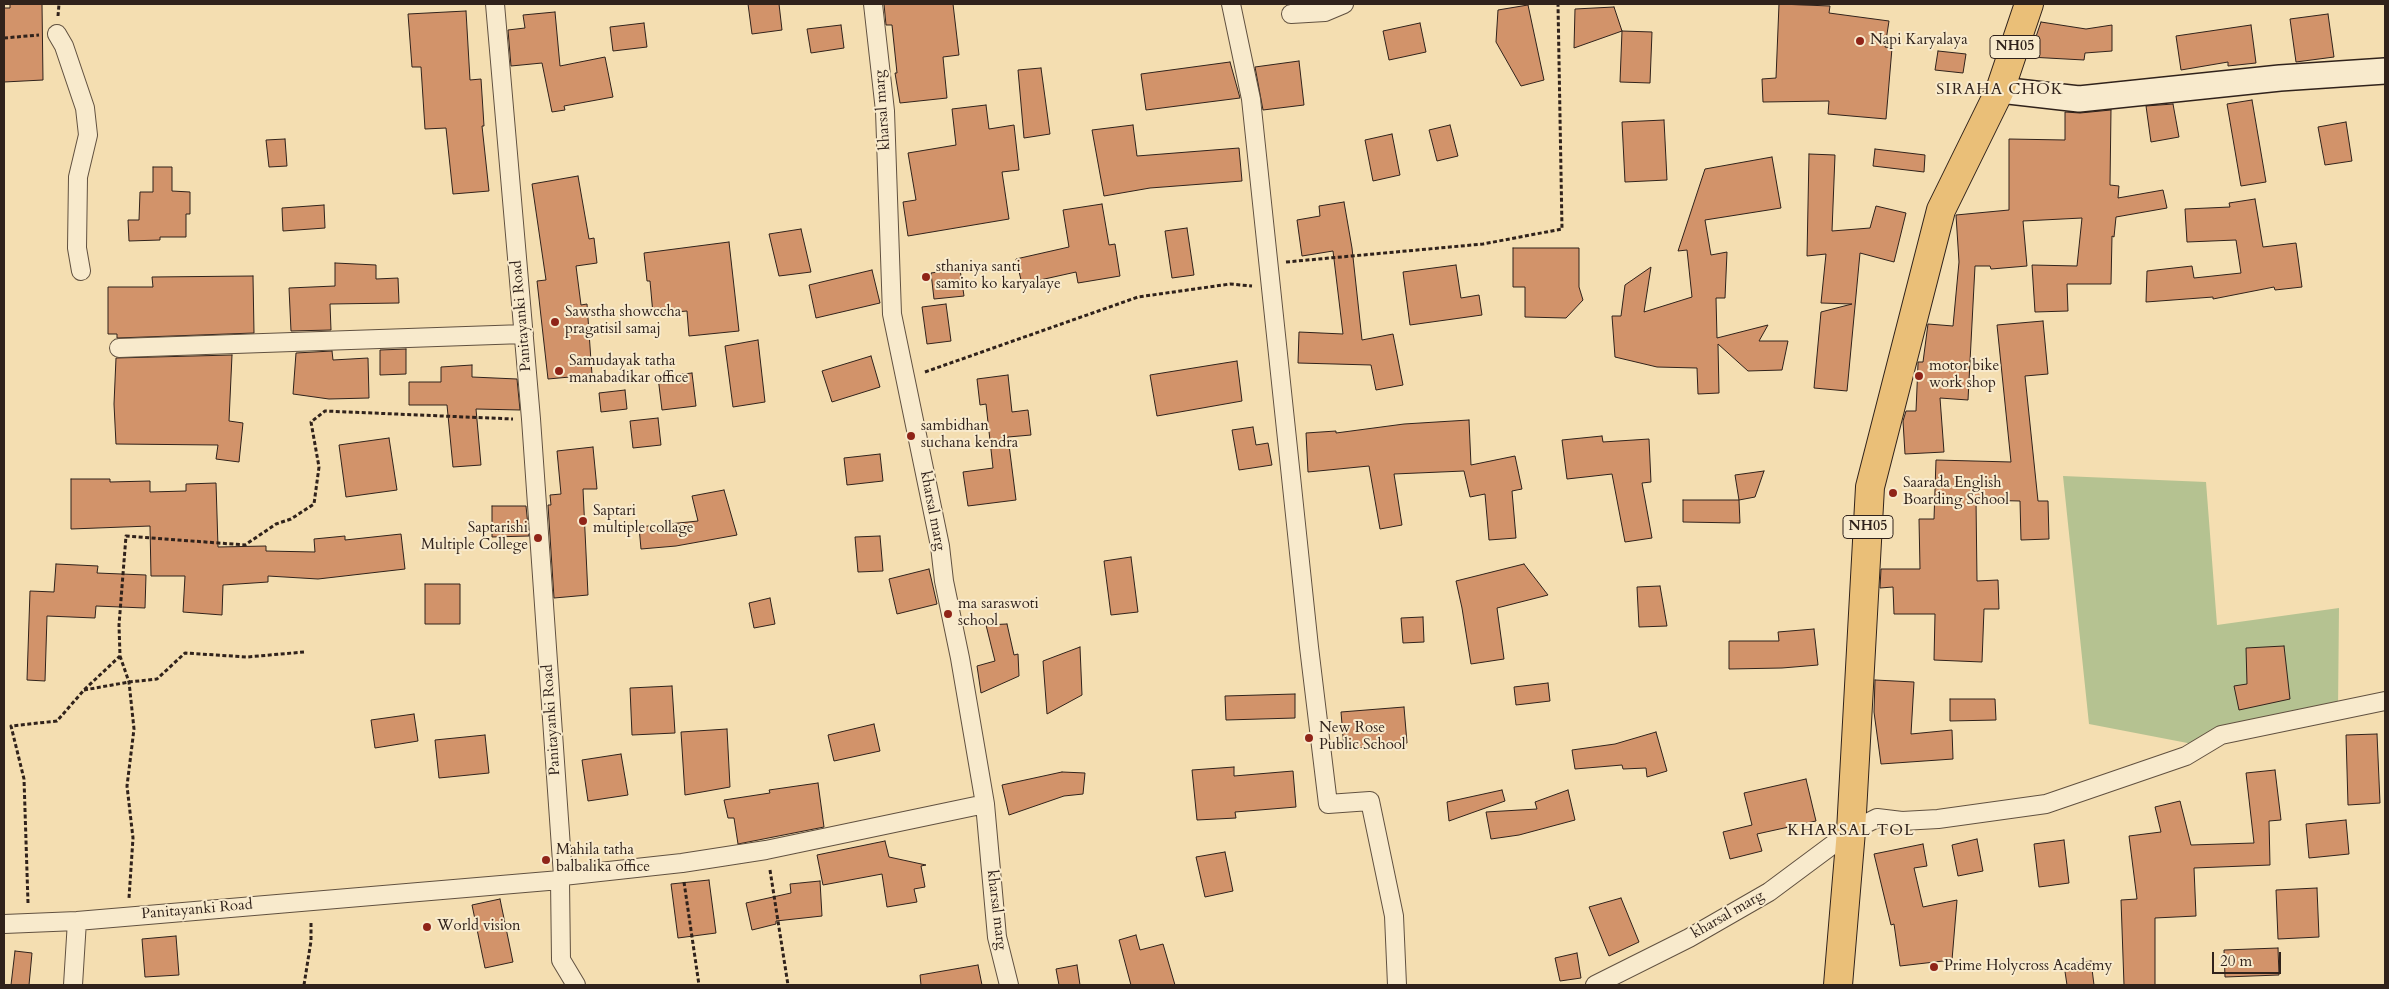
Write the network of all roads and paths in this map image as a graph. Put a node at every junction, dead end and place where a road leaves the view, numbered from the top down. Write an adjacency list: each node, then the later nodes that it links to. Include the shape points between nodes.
1 (495, 4): 14 (street, Panitayanki Road)
2 (873, 4): 16 (street, kharsal marg, via 885,111 892,314)
3 (1231, 4): 11 (street, via 1251,99)
4 (1344, 4): 7 (street, via 1325,12)
5 (1558, 4): 11 (path, via 1562,229 1483,244)
6 (2029, 4): 10 (main road, NH05)
7 (1291, 14)
8 (57, 34): 12 (street, via 85,108 88,135 78,177 77,248)
9 (2385, 71): 10 (main road, via 2280,78 2079,99)
10 (2000, 90): 24 (main road, NH05, via 1941,210 1870,487)
11 (1268, 264): 13 (street)
12 (81, 271)
13 (1271, 287): 16 (path, via 1230,284 1138,297); 39 (street, via 1328,804 1370,801 1394,916)
14 (524, 334): 15 (street); 17 (street, Panitayanki Road)
15 (119, 348)
16 (905, 378): 23 (street, kharsal marg, via 940,546)
17 (531, 419): 19 (path, via 325,411 311,422 319,467 314,504 292,519 276,524 245,545 126,536 118,625); 27 (street, Panitayanki Road)
18 (304, 652): 20 (path, via 247,657 185,653 157,680)
19 (120, 656): 20 (path); 21 (path)
20 (129, 682): 21 (path); 29 (path, via 134,729 127,786 133,838)
21 (84, 690): 31 (path, via 57,721 11,726 24,779)
22 (2385, 701): 24 (street, kharsal marg, via 2221,735 2186,756 2046,804 1938,819 1902,821 1876,818)
23 (985, 804): 25 (street); 38 (street, kharsal marg, via 997,937)
24 (1851, 831): 40 (street, kharsal marg, via 1770,892 1689,938); 41 (main road, NH05)
25 (766, 850): 26 (street); 37 (path)
26 (682, 863): 27 (street); 36 (path)
27 (561, 878): 28 (street, Panitayanki Road); 35 (street, via 561,960)
28 (310, 901): 29 (street, Panitayanki Road); 34 (path, via 311,942)
29 (128, 916): 30 (street, Panitayanki Road)
30 (77, 920): 31 (street, Panitayanki Road); 33 (street)
31 (29, 923): 32 (street, Panitayanki Road)
32 (4, 924)
33 (73, 985)
34 (304, 985)
35 (576, 985)
36 (699, 985)
37 (788, 985)
38 (1009, 985)
39 (1397, 985)
40 (1595, 985)
41 (1838, 985)

